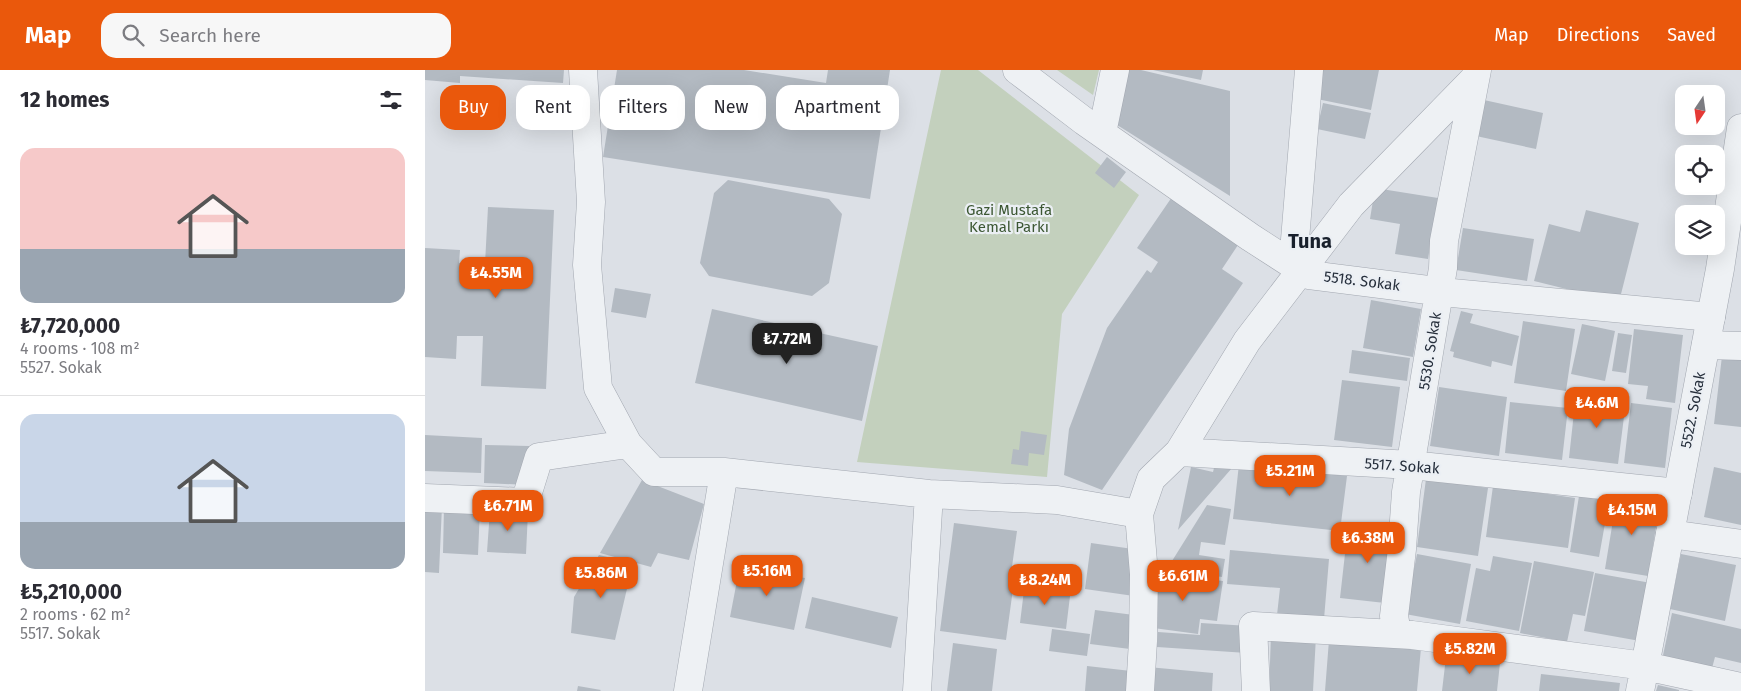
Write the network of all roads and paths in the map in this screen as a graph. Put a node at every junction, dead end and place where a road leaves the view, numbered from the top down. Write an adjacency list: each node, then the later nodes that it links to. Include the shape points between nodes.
1 (583, 70): 13 (street, via 591,202 587,265 598,388)
2 (1017, 70): 7 (street, 5518. Sokak)
3 (1115, 70): 7 (street)
4 (1309, 70): 8 (street)
5 (1476, 74): 8 (street); 9 (street, 5530. Sokak, via 1444,241)
6 (1741, 128): 10 (street, 5522. Sokak)
7 (1102, 133): 8 (street, 5518. Sokak)
8 (1297, 267): 9 (street, 5518. Sokak, via 1309,275); 14 (street)
9 (1439, 291): 10 (street, 5518. Sokak); 15 (street, 5530. Sokak)
10 (1711, 317): 11 (street, 5522. Sokak)
11 (1706, 345): 12 (street); 17 (street, 5522. Sokak)
12 (1741, 346)
13 (628, 444): 16 (street, via 654,472); 19 (street, via 539,457 525,502)
14 (1179, 452): 15 (street, 5517. Sokak); 20 (street, via 1151,479)
15 (1411, 465): 17 (street, 5517. Sokak); 23 (street, 5530. Sokak, via 1394,616)
16 (724, 472): 18 (street); 26 (street)
17 (1678, 493): 21 (street, 5522. Sokak)
18 (929, 494): 20 (street, via 1057,500); 27 (street)
19 (425, 498)
20 (1139, 514): 28 (street, via 1144,574)
21 (1670, 534): 22 (street); 24 (street, 5522. Sokak)
22 (1741, 544)
23 (1397, 633): 24 (street); 29 (street, via 1253,626)
24 (1643, 678): 25 (street)
25 (1741, 687)
26 (688, 691)
27 (917, 691)
28 (1140, 691)
29 (1256, 691)

